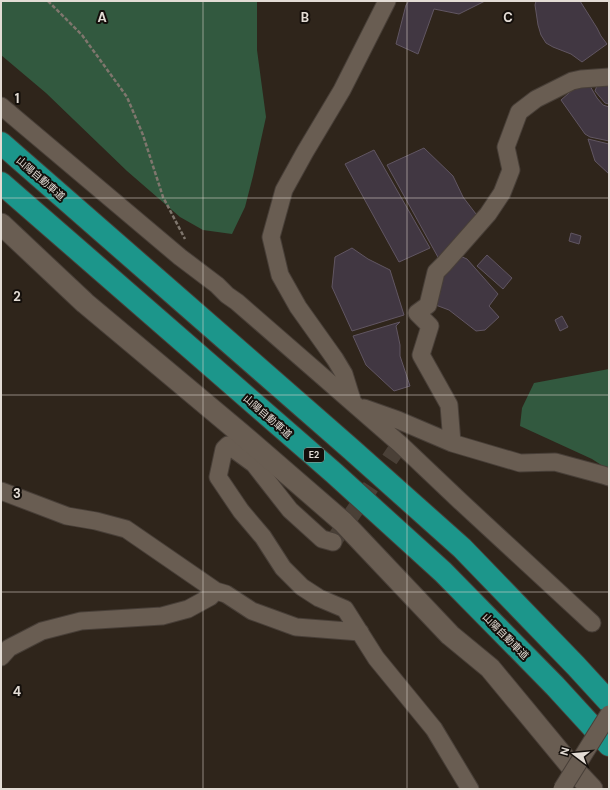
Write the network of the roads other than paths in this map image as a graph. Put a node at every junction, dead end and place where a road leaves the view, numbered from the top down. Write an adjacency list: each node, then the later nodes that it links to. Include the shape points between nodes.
1 (387, 1): 7 (street, via 342,90 284,190 271,237 280,275 298,307 344,374)
2 (609, 77): 8 (street, via 572,81 536,99 519,112 506,146 511,170 502,193 488,214 436,272 428,305 417,313 430,326 421,355 449,404)
3 (1, 106): 7 (street, via 237,302)
4 (1, 143): 16 (highway, 山陽自動車道, via 340,438 462,548)
5 (1, 183): 18 (highway, 山陽自動車道 / E2, via 334,473 443,572)
6 (1, 224): 21 (street, via 85,304 343,522 450,634 490,668)
7 (353, 403): 8 (street); 13 (street)
8 (452, 443): 9 (street, via 520,463 555,462)
9 (609, 478)
10 (1, 492): 12 (street, via 67,516 126,529)
11 (333, 542): 14 (street, via 322,539 290,510 254,464 228,445 224,449 218,477 283,568 302,587 344,609)
12 (216, 591): 14 (street, via 226,594 252,611 296,627); 15 (street, via 188,610 162,616 81,621 42,631 9,648)
13 (592, 623)
14 (360, 632): 19 (street, via 376,658 434,729)
15 (1, 657)
16 (609, 702)
17 (609, 714): 20 (street, bridge)
18 (609, 745)
19 (470, 789)
20 (562, 789)
21 (592, 789)

